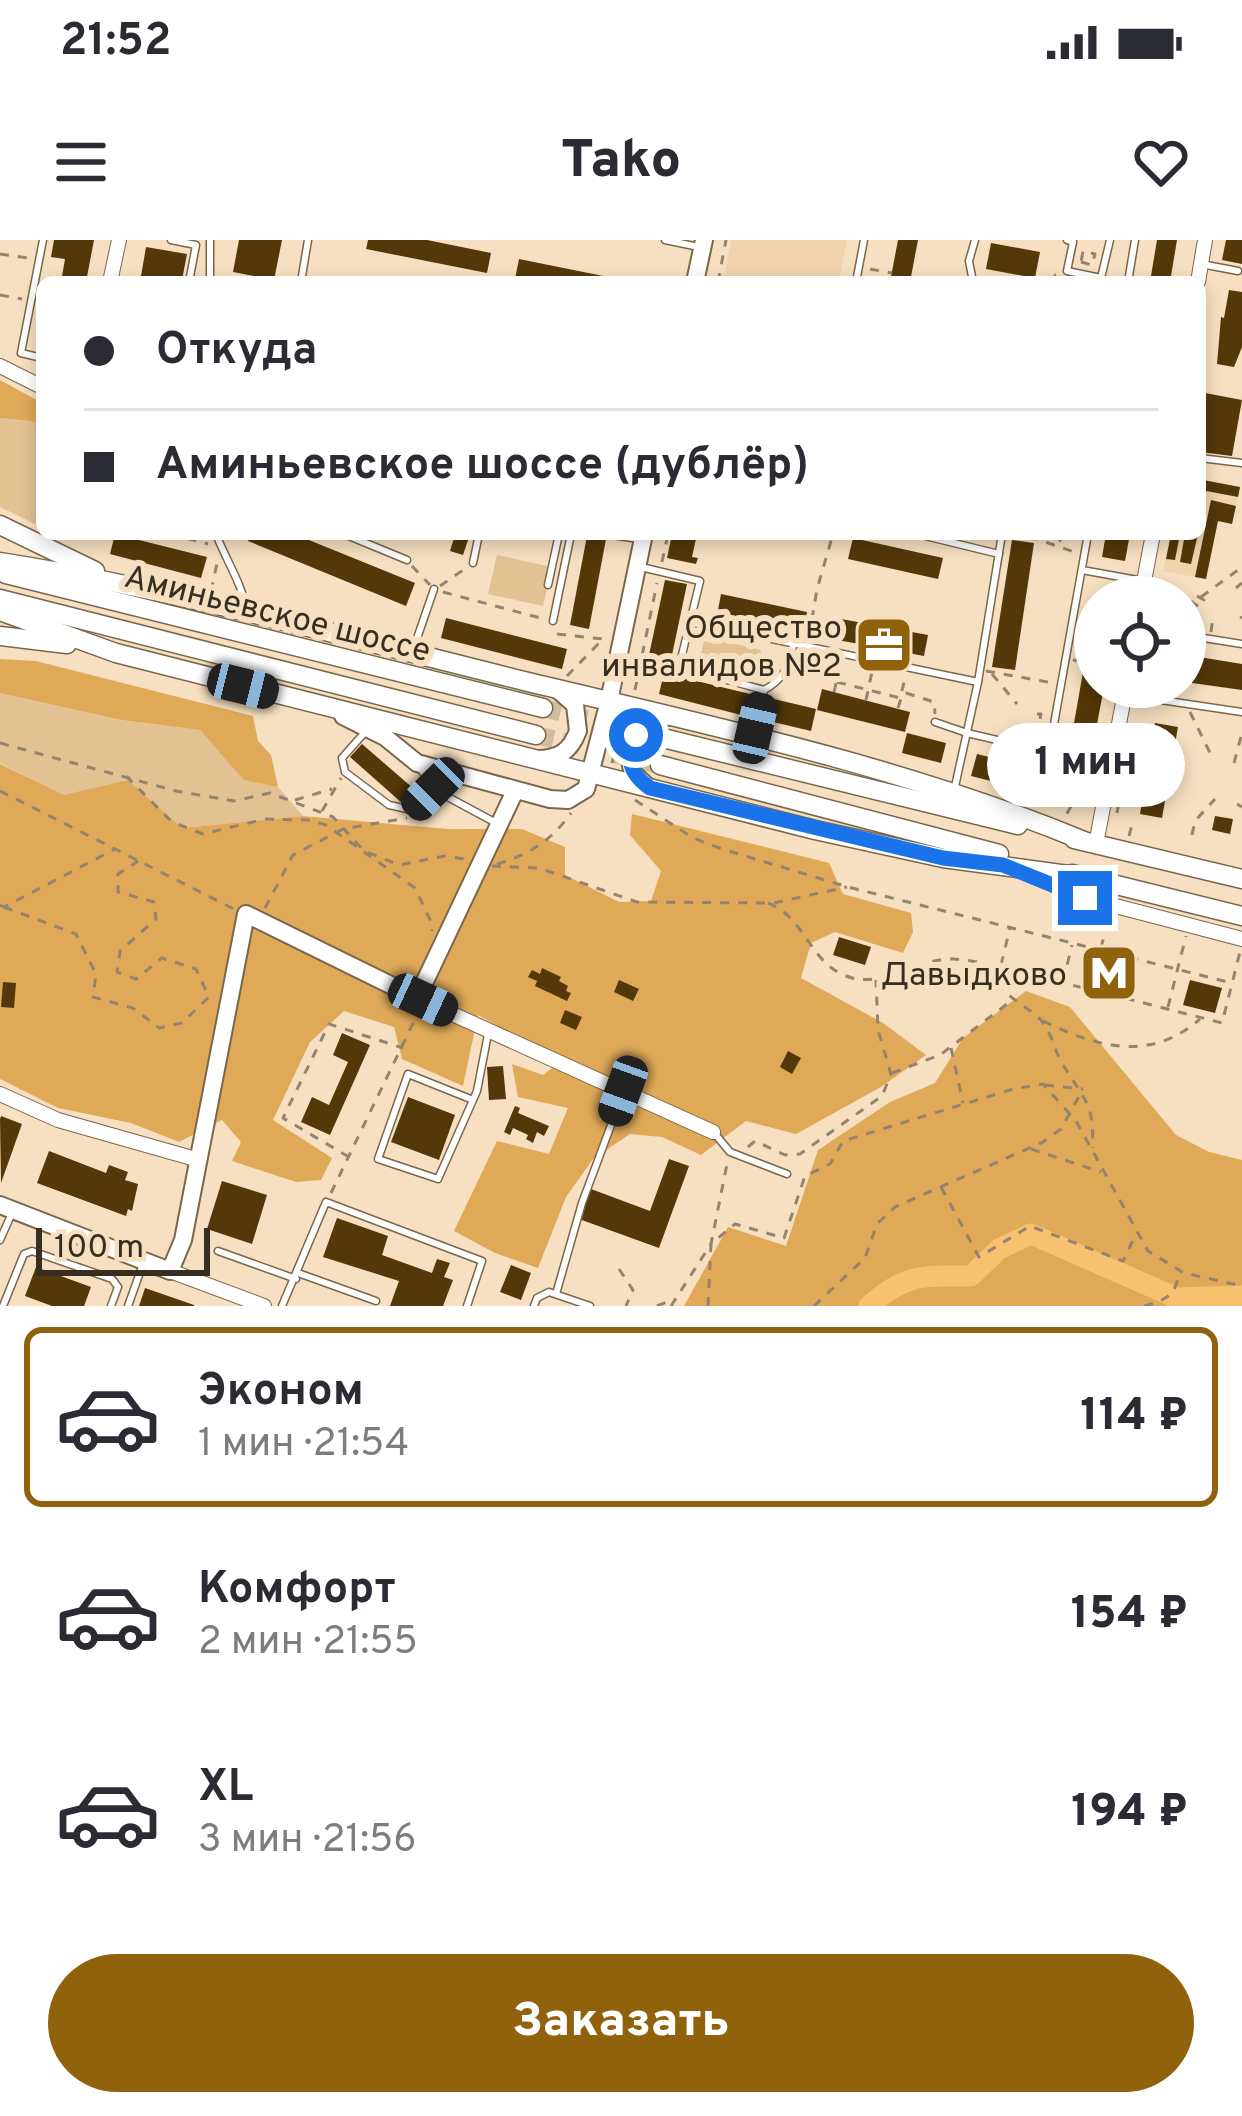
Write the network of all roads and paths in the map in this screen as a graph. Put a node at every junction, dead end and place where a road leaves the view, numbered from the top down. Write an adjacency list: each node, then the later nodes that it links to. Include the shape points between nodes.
1 (44, 240): 17 (lane)
2 (119, 240): 22 (street)
3 (171, 240): 15 (lane)
4 (308, 240): 25 (lane)
5 (665, 240): 14 (lane)
6 (726, 240): 27 (path)
7 (864, 240): 28 (lane)
8 (975, 240): 29 (lane)
9 (1071, 240): 30 (lane, via 1067,271)
10 (1110, 240): 31 (lane)
11 (1135, 240): 32 (lane)
12 (1205, 240): 18 (street)
13 (209, 244): 15 (lane); 24 (lane)
14 (703, 244): 26 (street)
15 (196, 245): 23 (lane)
16 (0, 254): 17 (path)
17 (39, 260): 35 (lane)
18 (1201, 264): 20 (lane); 33 (street)
19 (870, 269): 21 (path)
20 (1238, 271)
21 (892, 273)
22 (111, 276)
23 (190, 276)
24 (210, 276)
25 (302, 276)
26 (696, 276)
27 (719, 276)
28 (857, 276)
29 (972, 276)
30 (1091, 276)
31 (1101, 276)
32 (1129, 276)
33 (1199, 276)
34 (0, 295): 35 (path)
35 (31, 301): 36 (lane, via 21,353)
36 (36, 357)
37 (0, 366): 38 (street)
38 (36, 384)
39 (1206, 459): 40 (lane)
40 (1242, 463)
41 (0, 525): 71 (main road)
42 (192, 540): 57 (path)
43 (218, 540): 57 (lane)
44 (359, 540): 61 (lane)
45 (478, 540): 63 (lane)
46 (558, 540): 73 (lane)
47 (570, 540): 84 (lane)
48 (643, 540): 64 (street)
49 (667, 540): 67 (path)
50 (831, 540): 91 (path)
51 (941, 540): 60 (lane)
52 (1001, 540): 60 (lane)
53 (1039, 540): 58 (path)
54 (1060, 540): 58 (path)
55 (1087, 540): 66 (lane)
56 (1152, 540): 70 (street)
57 (221, 548): 76 (path); 82 (lane)
58 (1066, 550): 59 (path)
59 (1076, 553)
60 (998, 554): 98 (lane)
61 (407, 560): 75 (path)
62 (0, 562): 71 (main road)
63 (473, 563): 75 (path)
64 (638, 566): 67 (lane); 109 (street)
65 (1242, 567): 77 (path)
66 (1082, 570): 69 (lane); 94 (lane)
67 (660, 571): 85 (lane, via 700,581); 107 (path)
68 (0, 572): 113 (main road, Аминьевское шоссе)
69 (1101, 576)
70 (1145, 576)
71 (115, 580): 82 (main road)
72 (1242, 583): 74 (path)
73 (548, 585)
74 (1236, 588)
75 (434, 590): 84 (path); 93 (lane)
76 (209, 596)
77 (1206, 596)
78 (0, 599): 122 (main road, Аминьевское шоссе)
79 (1206, 601): 80 (path)
80 (1215, 604)
81 (0, 611): 92 (main road)
82 (247, 613): 93 (main road)
83 (1213, 616): 88 (path)
84 (553, 621): 101 (path, via 557,634 603,639)
85 (690, 622): 90 (lane); 105 (lane, via 680,667)
86 (0, 636): 92 (main road)
87 (1206, 638): 88 (lane)
88 (1210, 639): 89 (lane)
89 (1242, 644)
90 (793, 645): 91 (lane); 105 (lane, via 790,662)
91 (807, 648): 96 (lane)
92 (116, 653): 110 (main road)
93 (412, 653): 101 (main road)
94 (1066, 659): 95 (path); 128 (lane)
95 (1074, 660)
96 (874, 661): 100 (lane); 104 (path)
97 (839, 670): 99 (path)
98 (986, 671): 100 (lane); 102 (path); 111 (path)
99 (837, 682): 104 (path); 106 (path)
100 (978, 682): 123 (lane)
101 (559, 684): 109 (main road); 129 (street, via 575,705 578,731 563,753)
102 (1045, 684)
103 (904, 685): 104 (path, via 900,698)
104 (868, 690): 108 (path)
105 (764, 691): 125 (lane)
106 (835, 692)
107 (635, 699)
108 (866, 700)
109 (609, 701): 119 (main road); 135 (street)
110 (316, 704): 121 (street); 129 (main road)
111 (1017, 704)
112 (1206, 707): 117 (lane)
113 (543, 708)
114 (1121, 708): 158 (street)
115 (1188, 708): 130 (path)
116 (898, 709): 120 (path, via 903,693 931,700)
117 (1242, 712)
118 (1037, 714): 128 (path, via 1034,737)
119 (670, 716): 125 (main road); 138 (street, via 645,725 630,747 633,773)
120 (935, 722): 123 (lane)
121 (368, 728): 131 (street); 134 (lane, via 342,758)
122 (536, 734)
123 (967, 734): 128 (lane); 142 (lane)
124 (1242, 734): 132 (path)
125 (753, 738): 142 (main road)
126 (667, 739): 158 (main road)
127 (0, 742): 136 (path)
128 (1049, 749): 145 (path, via 1072,773 1089,776)
129 (536, 759): 135 (main road)
130 (1213, 759)
131 (417, 763): 139 (lane); 141 (street)
132 (1234, 764)
133 (660, 765): 163 (main road)
134 (345, 772): 137 (path); 148 (lane, via 389,805)
135 (591, 773): 138 (main road); 141 (street, via 568,800)
136 (125, 775): 147 (path, via 234,801 270,794); 155 (path, via 172,822 203,834 265,819 308,820)
137 (332, 788): 147 (path); 149 (path)
138 (650, 788): 162 (main road)
139 (433, 789): 148 (lane); 153 (lane)
140 (0, 791): 159 (path)
141 (514, 791): 153 (street)
142 (954, 791): 158 (main road)
143 (1061, 793): 145 (path)
144 (630, 797): 165 (path, via 693,838)
145 (1078, 798): 151 (path)
146 (1215, 799): 156 (path)
147 (293, 801): 149 (path)
148 (412, 810): 154 (path, via 406,819)
149 (321, 813): 154 (path)
150 (571, 813): 161 (path, via 528,854)
151 (1066, 815)
152 (1133, 821): 157 (path)
153 (500, 825): 161 (street)
154 (343, 829): 155 (path); 161 (path, via 364,851 399,865 446,856)
155 (337, 832): 169 (path, via 293,855); 175 (path, via 415,888 432,924)
156 (1192, 835)
157 (1129, 836)
158 (1090, 843): 164 (main road)
159 (115, 849): 160 (path); 167 (path)
160 (138, 860): 167 (path, via 118,874 118,892 154,902 156,919 120,951 117,972 136,979 162,958 196,969 209,997 182,1024 159,1028 133,1008 92,998 96,974 76,934); 169 (path)
161 (486, 864): 166 (path, via 539,868 637,902); 186 (street)
162 (1003, 865): 163 (main road); 173 (street, via 1085,898)
163 (1083, 877): 168 (main road)
164 (1242, 879)
165 (848, 887): 166 (path); 171 (path)
166 (768, 903): 181 (path, via 794,919 822,963 849,978)
167 (2, 906)
168 (1242, 916)
169 (252, 917): 186 (street); 209 (street)
170 (1109, 917): 176 (path)
171 (1010, 927): 174 (path); 178 (path)
172 (1186, 936): 179 (path)
173 (1242, 939)
174 (1073, 943): 176 (path); 182 (path)
175 (430, 945)
176 (1101, 950): 179 (path)
177 (1240, 950): 183 (path)
178 (1000, 967): 180 (path); 181 (path, via 951,959)
179 (1178, 969): 183 (path); 189 (path)
180 (1023, 974): 182 (path); 187 (path, via 1002,988)
181 (876, 980): 196 (path)
182 (1063, 983): 189 (path)
183 (1232, 983): 185 (path)
184 (1220, 995): 185 (path)
185 (1228, 998): 190 (path)
186 (420, 999): 193 (street); 195 (path)
187 (1012, 1000): 192 (path); 194 (path)
188 (1217, 1007): 190 (path)
189 (1167, 1009): 191 (path)
190 (1226, 1009): 191 (path, via 1222,1023)
191 (1202, 1018): 192 (path, via 1183,1034 1127,1049)
192 (1041, 1020): 198 (path)
193 (488, 1030): 199 (street); 201 (lane)
194 (951, 1046): 196 (path); 202 (path)
195 (403, 1048): 208 (path); 208 (path, via 329,1024 283,1118)
196 (891, 1074): 207 (path, via 882,1096 800,1154 755,1141)
197 (1043, 1084): 198 (path); 202 (path); 203 (path)
198 (1083, 1089): 203 (path); 206 (path)
199 (623, 1091): 204 (street); 228 (lane)
200 (0, 1094): 209 (street, via 58,1120)
201 (473, 1100): 201 (lane, via 438,1179 378,1159 408,1074)
202 (963, 1104): 217 (path, via 843,1141 830,1164 805,1176 784,1238 734,1224)
203 (1071, 1114): 205 (path, via 1061,1130); 206 (path)
204 (713, 1132): 207 (lane)
205 (1029, 1148): 210 (path); 212 (path)
206 (1092, 1150): 210 (path)
207 (733, 1154): 211 (lane); 217 (path)
208 (349, 1156): 213 (path)
209 (199, 1160): 221 (street)
210 (1106, 1173): 215 (path)
211 (787, 1174)
212 (941, 1187): 215 (path, via 980,1257 1030,1226 1124,1261); 232 (path, via 877,1223 865,1258)
213 (326, 1202): 223 (lane); 237 (lane, via 482,1261)
214 (7, 1208): 216 (lane); 219 (street)
215 (1138, 1230): 222 (path, via 1148,1251)
216 (0, 1240)
217 (711, 1244): 229 (path); 243 (path)
218 (218, 1251): 223 (lane)
219 (145, 1259): 221 (street); 227 (lane)
220 (619, 1269): 240 (path, via 633,1290)
221 (170, 1270): 235 (street)
222 (1178, 1270): 225 (path); 244 (path, via 1166,1300)
223 (297, 1276): 230 (lane); 236 (lane)
224 (0, 1284): 231 (lane)
225 (1242, 1286)
226 (118, 1287): 227 (lane); 231 (lane, via 32,1250); 233 (lane)
227 (133, 1292): 234 (lane)
228 (556, 1294): 238 (lane); 239 (lane)
229 (676, 1299): 241 (path); 242 (path)
230 (376, 1301)
231 (4, 1302)
232 (816, 1305)
233 (112, 1306)
234 (128, 1306)
235 (264, 1306)
236 (282, 1306)
237 (467, 1306)
238 (534, 1306)
239 (590, 1306)
240 (628, 1306)
241 (657, 1306)
242 (671, 1306)
243 (707, 1306)
244 (1144, 1306)

